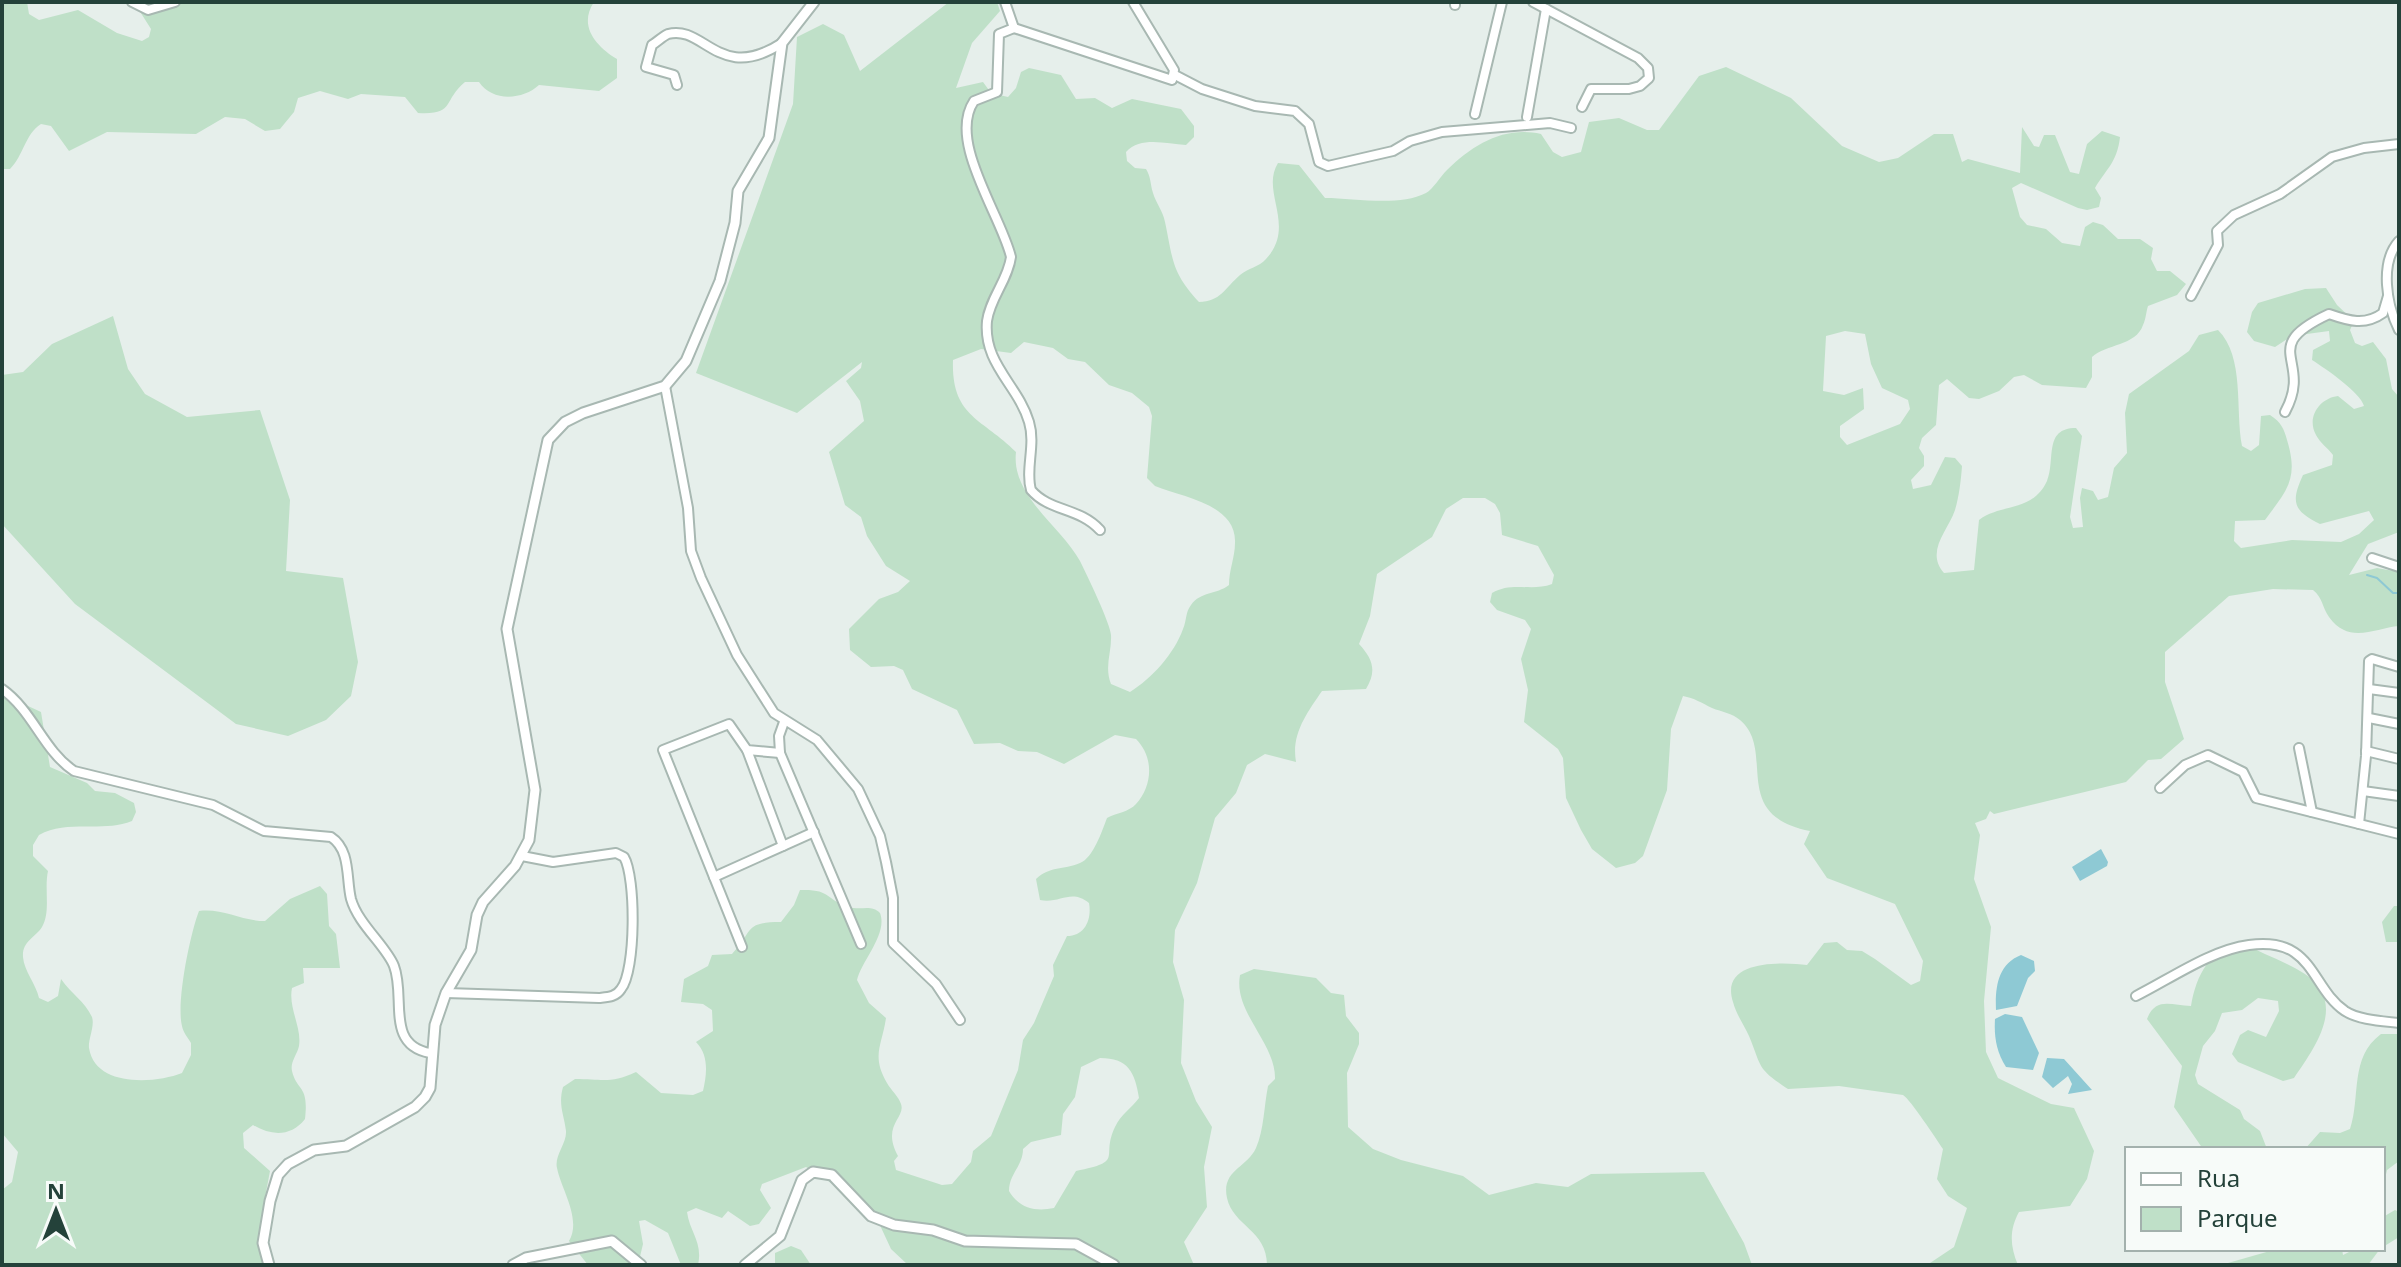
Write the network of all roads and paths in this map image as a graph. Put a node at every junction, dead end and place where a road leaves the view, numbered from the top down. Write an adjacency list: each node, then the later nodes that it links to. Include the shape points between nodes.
1 (132, 2): 2 (street, via 148,10)
2 (175, 2)
3 (814, 2): 10 (street)
4 (1005, 2): 9 (street)
5 (1133, 2): 11 (street)
6 (1502, 2): 14 (street)
7 (1533, 2): 8 (street)
8 (1546, 9): 13 (street, via 1648,68 1649,78 1640,86 1591,89); 15 (street)
9 (1014, 28): 11 (street, via 1168,80); 24 (street, via 999,34 997,92 974,101 969,111 969,153 1011,257 992,302 987,332 995,368 1019,394 1028,419 1031,490 1042,500 1085,515)
10 (782, 43): 12 (street, via 741,59 682,34 668,34 652,45 646,67 674,75); 22 (street, via 769,138 738,191 730,249 711,307 686,361)
11 (1175, 75): 16 (street, via 1255,106 1295,111 1309,124 1319,162 1328,166 1393,151 1442,132 1537,124)
12 (677, 85)
13 (1582, 107)
14 (1475, 114)
15 (1527, 117)
16 (1571, 128)
17 (2399, 144): 19 (street, via 2332,157 2280,194 2234,215 2217,231 2218,245)
18 (2399, 241): 20 (street, via 2390,256)
19 (2191, 296)
20 (2388, 296): 21 (street); 23 (street, via 2383,313 2372,320 2329,314 2296,331 2290,342 2295,394)
21 (2399, 330)
22 (665, 386): 32 (street, via 691,551 737,655); 47 (street, via 565,422 545,448 507,629 535,790 532,830)
23 (2285, 412)
24 (1100, 530)
25 (2372, 558): 26 (street)
26 (2399, 567)
27 (2399, 667): 29 (street, via 2370,659)
28 (2, 689): 55 (street, via 23,706 74,771 213,805 264,831 338,842 352,903 394,965 400,1031 416,1048)
29 (2369, 689): 30 (street); 31 (street)
30 (2399, 693)
31 (2369, 718): 33 (street); 36 (street)
32 (784, 722): 37 (street); 53 (street, via 817,740 858,789 886,862 893,943 936,984)
33 (2399, 724)
34 (2299, 748): 42 (street)
35 (747, 750): 37 (street); 46 (street); 48 (street, via 729,724 663,750)
36 (2366, 751): 38 (street); 40 (street)
37 (780, 753): 44 (street)
38 (2399, 759)
39 (2160, 788): 42 (street, via 2185,765 2208,755 2243,772 2256,798)
40 (2363, 791): 41 (street); 43 (street)
41 (2399, 796)
42 (2312, 812): 43 (street)
43 (2359, 824): 45 (street)
44 (814, 832): 46 (street); 49 (street)
45 (2399, 834)
46 (783, 846): 48 (street)
47 (522, 856): 51 (street, via 483,902 471,950); 51 (street, via 541,862 616,853 624,857 632,881 625,984 614,996 599,998)
48 (714, 877): 50 (street)
49 (861, 944)
50 (742, 947)
51 (446, 993): 55 (street)
52 (2136, 996): 54 (street, via 2233,949 2267,945 2310,965 2346,1011)
53 (960, 1020)
54 (2399, 1023)
55 (430, 1053): 56 (street, via 430,1088 415,1107 346,1146 300,1156 278,1175)
56 (264, 1262)
57 (513, 1265): 58 (street, via 612,1241)
58 (641, 1265)
59 (745, 1265): 60 (street, via 780,1236 802,1180 820,1172 839,1180 871,1216 894,1225 965,1241 1076,1244)
60 (1114, 1265)

